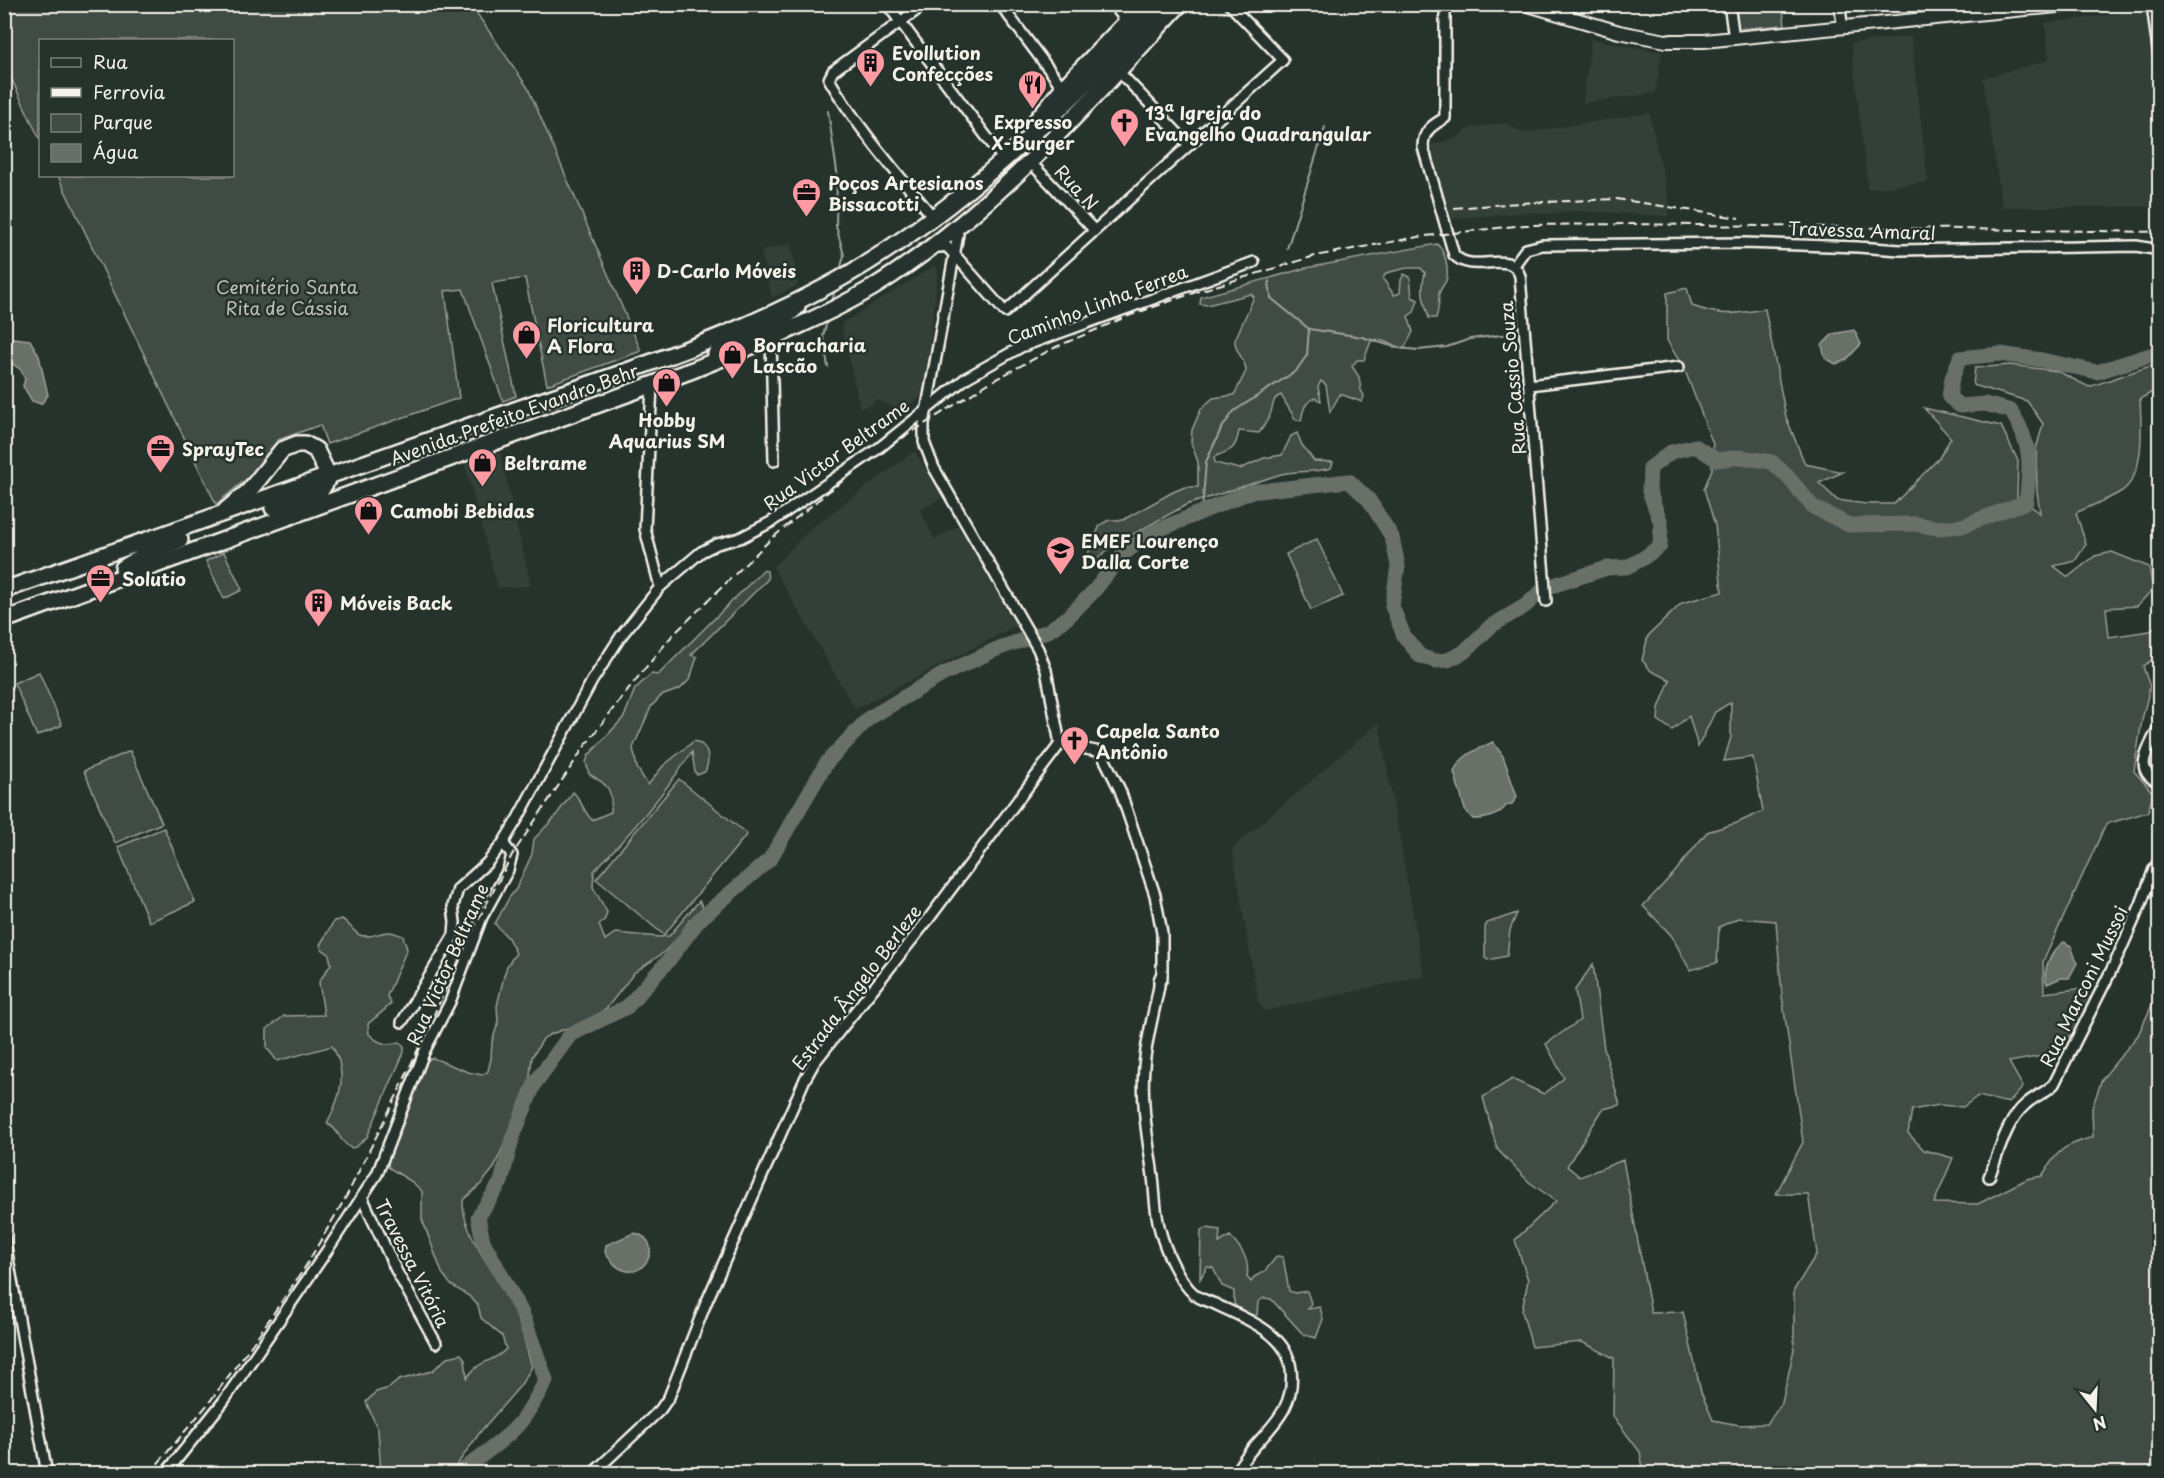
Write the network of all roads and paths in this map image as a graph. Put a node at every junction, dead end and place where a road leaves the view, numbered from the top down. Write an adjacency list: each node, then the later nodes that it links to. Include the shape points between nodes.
1 (886, 4): 16 (street)
2 (925, 4): 16 (street)
3 (1000, 4): 23 (street)
4 (1113, 4): 17 (street)
5 (1144, 4): 17 (highway)
6 (1164, 4): 25 (highway, Avenida Prefeito Evandro Behr)
7 (1180, 4): 30 (highway, Avenida Prefeito Evandro Behr)
8 (1193, 4): 22 (highway)
9 (1229, 4): 24 (street, via 1283,60)
10 (1445, 4): 33 (street, via 1445,118 1428,129 1423,147 1454,255 1474,264)
11 (1525, 4): 20 (street, via 1619,32 1666,41)
12 (1729, 4): 20 (street)
13 (1839, 4): 19 (street)
14 (2077, 4): 19 (street)
15 (2152, 4): 18 (street)
16 (900, 22): 26 (street); 28 (street, via 833,70 829,79 881,153)
17 (1127, 22): 23 (highway)
18 (2157, 24): 21 (street)
19 (1843, 28): 20 (street)
20 (1734, 38)
21 (2160, 65)
22 (1124, 77): 24 (street); 27 (highway)
23 (1063, 88): 25 (highway, via 1034,121)
24 (1189, 145): 29 (street)
25 (1018, 148): 26 (highway, Avenida Prefeito Evandro Behr)
26 (1004, 160): 28 (highway, Avenida Prefeito Evandro Behr)
27 (1035, 167): 29 (street, Rua N); 30 (highway)
28 (933, 217): 36 (highway, Avenida Prefeito Evandro Behr, via 882,254)
29 (1094, 231): 34 (street, via 1005,312)
30 (940, 250): 34 (street); 35 (street); 37 (highway, Avenida Prefeito Evandro Behr, via 844,304)
31 (2160, 250): 33 (street, Travessa Amaral, via 2136,246 1900,250 1745,243 1533,246)
32 (1254, 262): 42 (street, Caminho Linha Ferrea, via 1021,348 966,378)
33 (1514, 265): 40 (street, Rua Cassio Souza, via 1520,276)
34 (968, 269): 35 (street)
35 (950, 277): 42 (street)
36 (808, 297): 38 (highway, via 780,322 720,349); 44 (highway, Avenida Prefeito Evandro Behr, via 676,353)
37 (771, 339): 38 (highway, Avenida Prefeito Evandro Behr); 43 (street)
38 (717, 360): 41 (highway, Avenida Prefeito Evandro Behr)
39 (1679, 367): 40 (street)
40 (1529, 384): 49 (street, Rua Cassio Souza)
41 (652, 385): 46 (highway, Avenida Prefeito Evandro Behr); 47 (street, via 645,529)
42 (927, 408): 47 (street, Rua Victor Beltrame, via 879,448 771,522 700,552); 52 (street, via 924,442 934,468 1038,649 1046,670)
43 (774, 461)
44 (328, 477): 45 (highway, Avenida Prefeito Evandro Behr); 45 (highway, via 316,450 305,444 289,447 274,458 249,491); 46 (highway, via 320,492 167,544)
45 (219, 516): 48 (highway, Avenida Prefeito Evandro Behr)
46 (91, 587): 50 (highway, Avenida Prefeito Evandro Behr)
47 (660, 587): 54 (street, Rua Victor Beltrame, via 615,645)
48 (4, 590)
49 (1546, 601)
50 (4, 620)
51 (2160, 726): 53 (street, via 2143,768 2149,778)
52 (1060, 744): 63 (street, Estrada Ângelo Berleze, via 814,1063 669,1397); 64 (street, via 1101,752 1120,790 1155,895 1162,933 1162,973 1144,1066 1143,1103 1159,1228 1166,1249 1194,1294 1254,1323 1278,1340 1291,1367 1292,1391 1283,1413)
53 (2160, 783)
54 (503, 843): 56 (street, via 458,889 453,906 454,935); 58 (street, Rua Victor Beltrame, via 512,855 508,870 482,917 377,1174)
55 (2160, 860): 57 (street, Rua Marconi Mussoi, via 2115,963 2054,1084 2013,1118)
56 (402, 1022)
57 (1989, 1177)
58 (362, 1197): 60 (street, Travessa Vitória); 62 (street, Rua Victor Beltrame, via 223,1402)
59 (4, 1236): 61 (street)
60 (436, 1343)
61 (47, 1473)
62 (165, 1473)
63 (592, 1473)
64 (1235, 1473)

